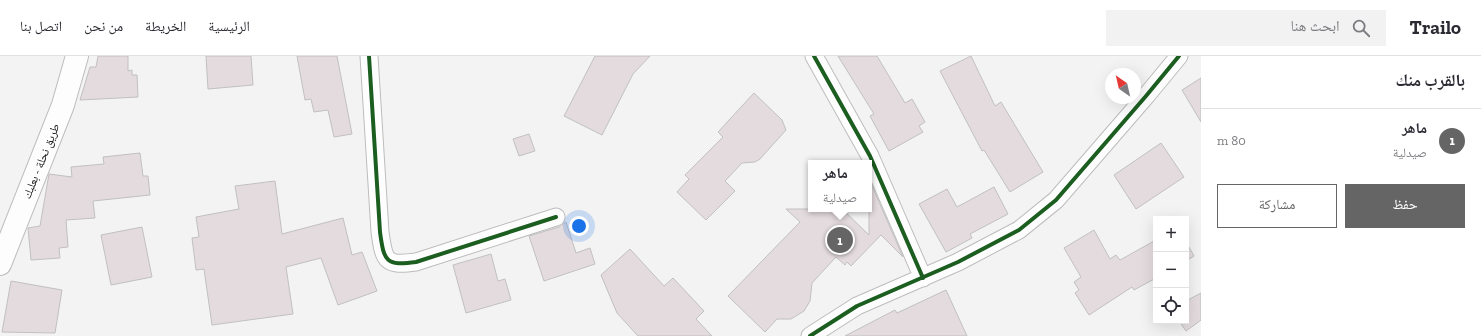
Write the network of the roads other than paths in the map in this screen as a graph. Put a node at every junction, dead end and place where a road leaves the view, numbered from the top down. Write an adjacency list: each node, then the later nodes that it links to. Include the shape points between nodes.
1 (77, 56): 8 (street, طريق نحلة - بعلبك, via 63,105)
2 (369, 56): 7 (street, via 380,232 382,248 392,262 416,262)
3 (814, 56): 5 (street)
4 (1178, 56): 9 (street, via 1056,200 1019,230)
5 (872, 160)
6 (872, 161): 9 (street)
7 (556, 218)
8 (0, 264)
9 (923, 278): 10 (street, via 857,306)
10 (810, 336)

